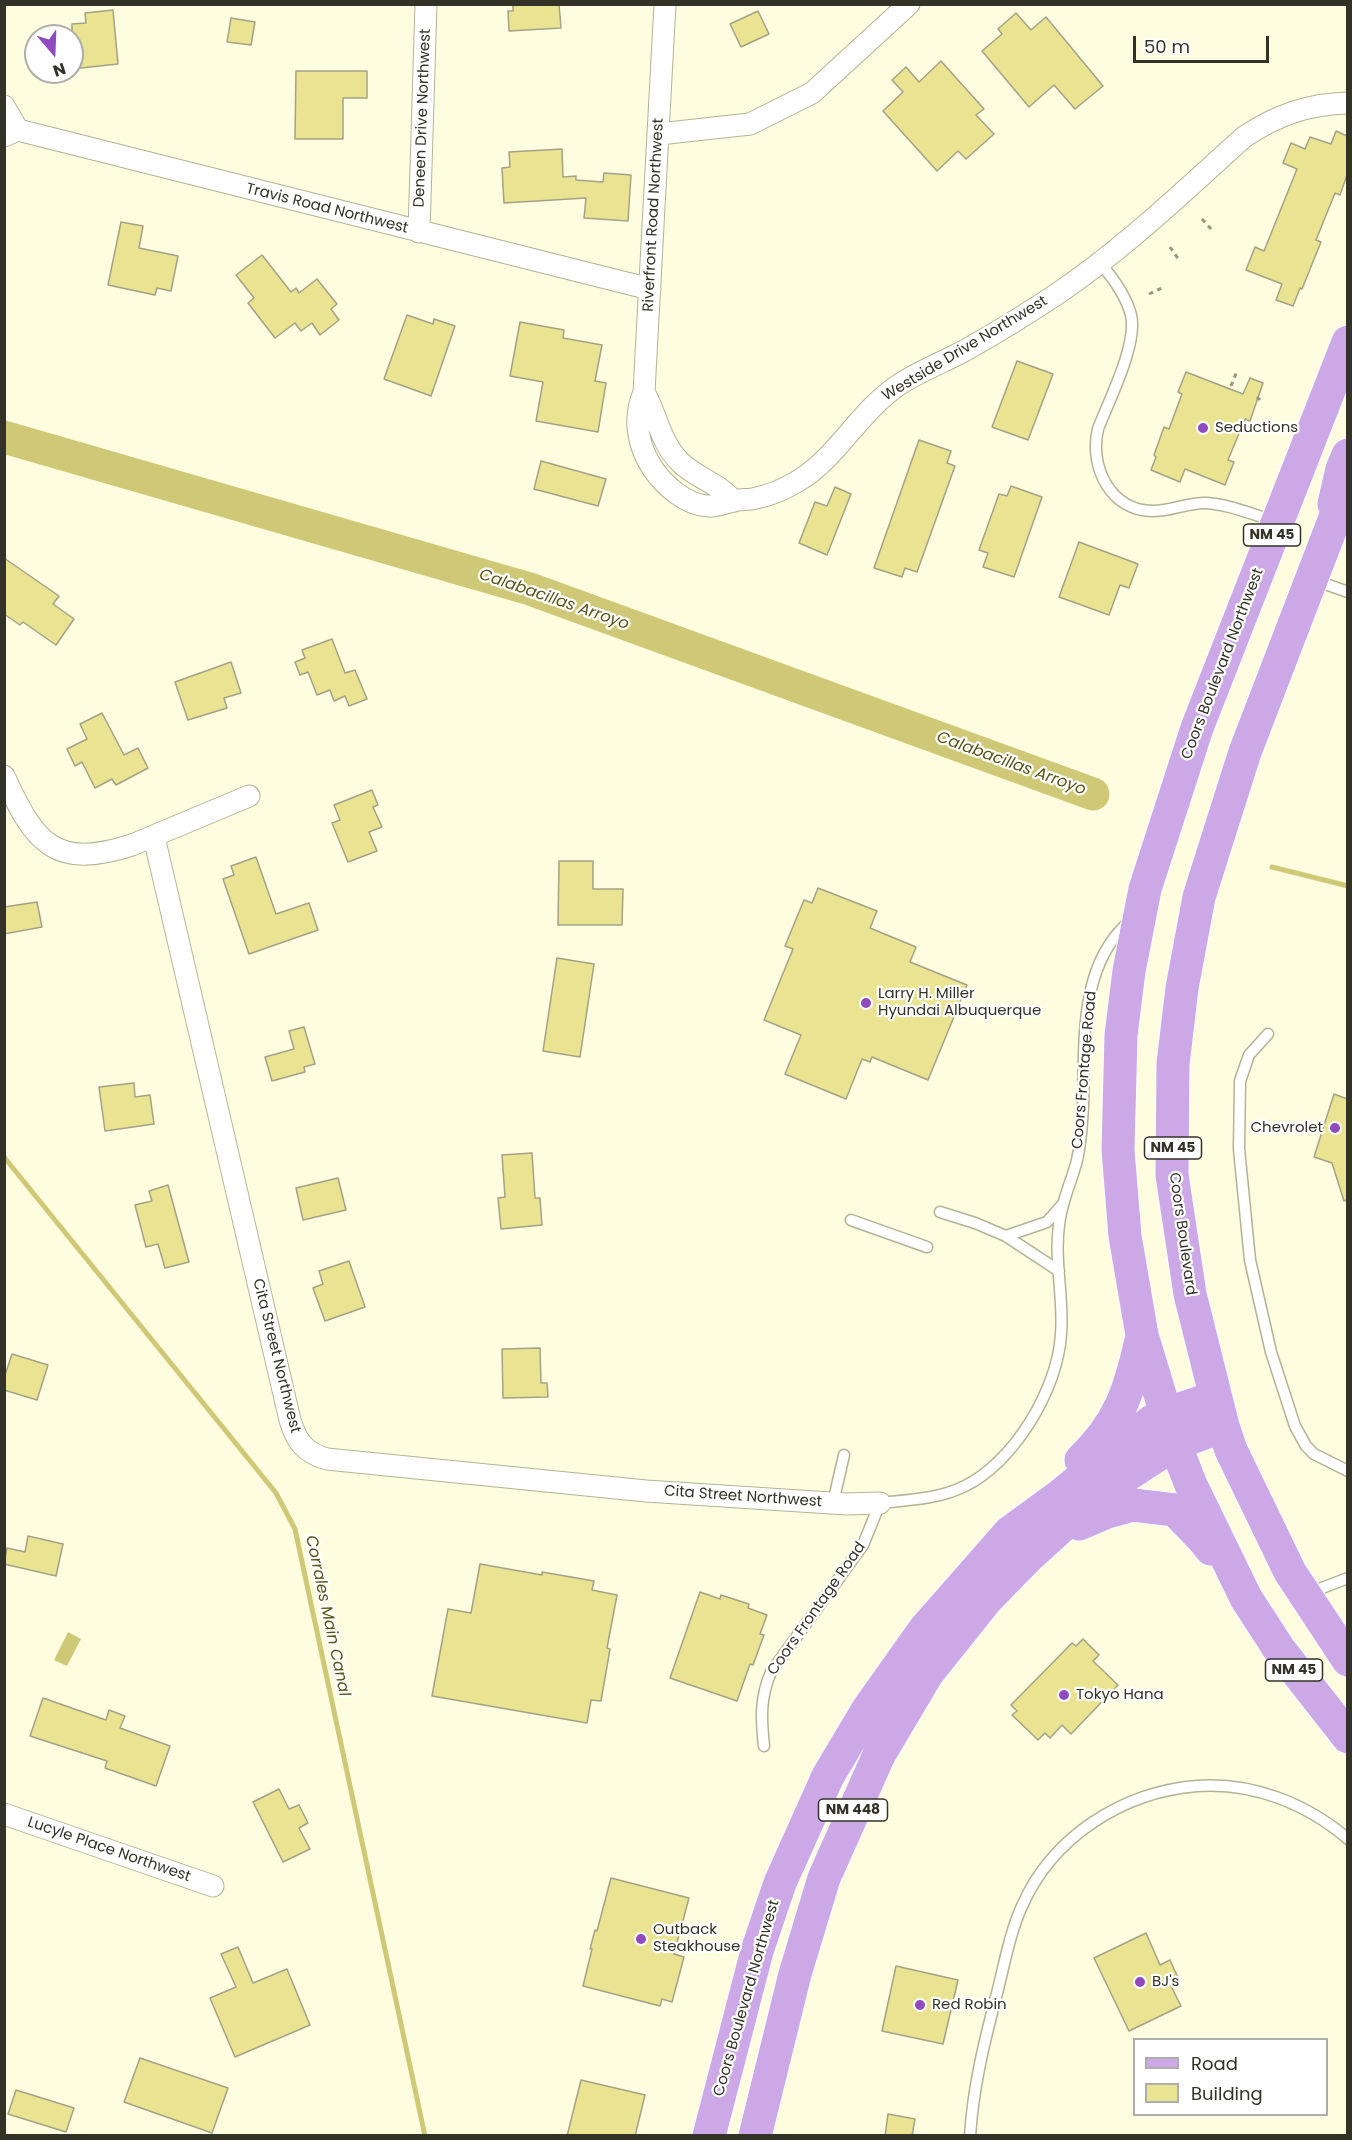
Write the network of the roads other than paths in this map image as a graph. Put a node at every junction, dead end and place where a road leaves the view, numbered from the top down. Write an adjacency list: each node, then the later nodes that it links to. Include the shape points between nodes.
1 (426, 4): 8 (street, Deneen Drive Northwest)
2 (665, 4): 7 (street, Riverfront Road Northwest)
3 (909, 4): 7 (street, via 812,93 750,124)
4 (1347, 103): 9 (street, Westside Drive Northwest, via 1309,106 1259,127)
5 (4, 106): 6 (street)
6 (11, 133): 8 (street, Travis Road Northwest)
7 (659, 134): 10 (street, Riverfront Road Northwest)
8 (419, 232): 10 (street, Travis Road Northwest)
9 (1100, 263): 16 (street, Westside Drive Northwest, via 1011,323 890,391 800,480 768,494); 17 (lane, via 1126,300 1133,327 1095,442 1104,483 1124,502 1150,511 1219,504)
10 (650, 289): 12 (street, Riverfront Road Northwest)
11 (1347, 342): 17 (main road, Coors Boulevard Northwest / NM 45)
12 (644, 392): 13 (street, Riverfront Road Northwest); 16 (street, via 675,456)
13 (637, 424): 16 (street, Westside Drive Northwest, via 643,450 670,488 688,500 708,506)
14 (1347, 454): 18 (main road)
15 (1347, 484): 18 (main road, NM 45)
16 (733, 501)
17 (1277, 522): 24 (main road, Coors Boulevard Northwest / NM 45, via 1197,728)
18 (1326, 541): 19 (main road, NM 45)
19 (1311, 579): 20 (lane); 33 (main road, Coors Boulevard / NM 45, via 1245,752 1199,897 1173,1064 1173,1175 1190,1294)
20 (1347, 592)
21 (4, 776): 23 (street, via 39,837 64,852 78,856 115,851)
22 (249, 796): 23 (street)
23 (154, 837): 37 (street, Cita Street Northwest, via 290,1420 305,1449 327,1459 569,1484)
24 (1142, 902): 26 (lane, Coors Frontage Road, via 1095,970 1088,1006 1077,1162); 32 (main road, NM 45, via 1121,1035 1118,1150 1125,1236)
25 (1268, 1034): 36 (lane, via 1249,1054 1240,1081 1239,1149 1250,1260 1295,1426 1314,1454)
26 (1063, 1203): 29 (lane, via 1047,1222); 31 (lane, Coors Frontage Road, via 1057,1253)
27 (940, 1212): 29 (lane)
28 (851, 1220): 30 (lane)
29 (1006, 1236): 31 (lane)
30 (927, 1247)
31 (1059, 1270): 38 (lane, Coors Frontage Road, via 1061,1336 1054,1369 1040,1406 1019,1439 988,1471 964,1486 928,1498)
32 (1142, 1335): 34 (main road, NM 45); 39 (main road, via 1131,1385 1119,1414 1087,1454)
33 (1219, 1411): 34 (main road, Coors Boulevard Northwest / NM 448); 42 (main road, NM 45, via 1247,1486)
34 (1169, 1429): 39 (main road, Coors Boulevard Northwest / NM 448, via 1152,1421); 40 (main road, Coors Boulevard Northwest / NM 448, via 1115,1483); 43 (main road, NM 45, via 1191,1485)
35 (844, 1455): 37 (lane)
36 (1347, 1471)
37 (833, 1503): 38 (street, Cita Street Northwest)
38 (880, 1503): 46 (lane, Coors Frontage Road, via 863,1545 771,1672 762,1695)
39 (1010, 1532): 50 (main road, Coors Boulevard Northwest / NM 448, via 924,1630 868,1709 828,1776 788,1864 757,1952)
40 (1050, 1537): 43 (main road, via 1133,1505 1175,1510 1203,1539); 51 (main road, Coors Boulevard Northwest / NM 448, via 987,1599 947,1647 921,1682 879,1755 816,1904)
41 (1347, 1578): 42 (lane)
42 (1304, 1595): 44 (main road, NM 45)
43 (1246, 1599): 45 (main road, NM 45)
44 (1347, 1660)
45 (1347, 1737)
46 (764, 1746)
47 (4, 1814): 49 (street, Lucyle Place Northwest)
48 (1347, 1839): 52 (lane, via 1313,1813 1282,1798 1245,1788 1203,1786 1181,1787 1136,1799 1109,1811 1078,1833 1043,1870 1013,1929 981,2055)
49 (213, 1886)
50 (709, 2136)
51 (755, 2136)
52 (970, 2136)

